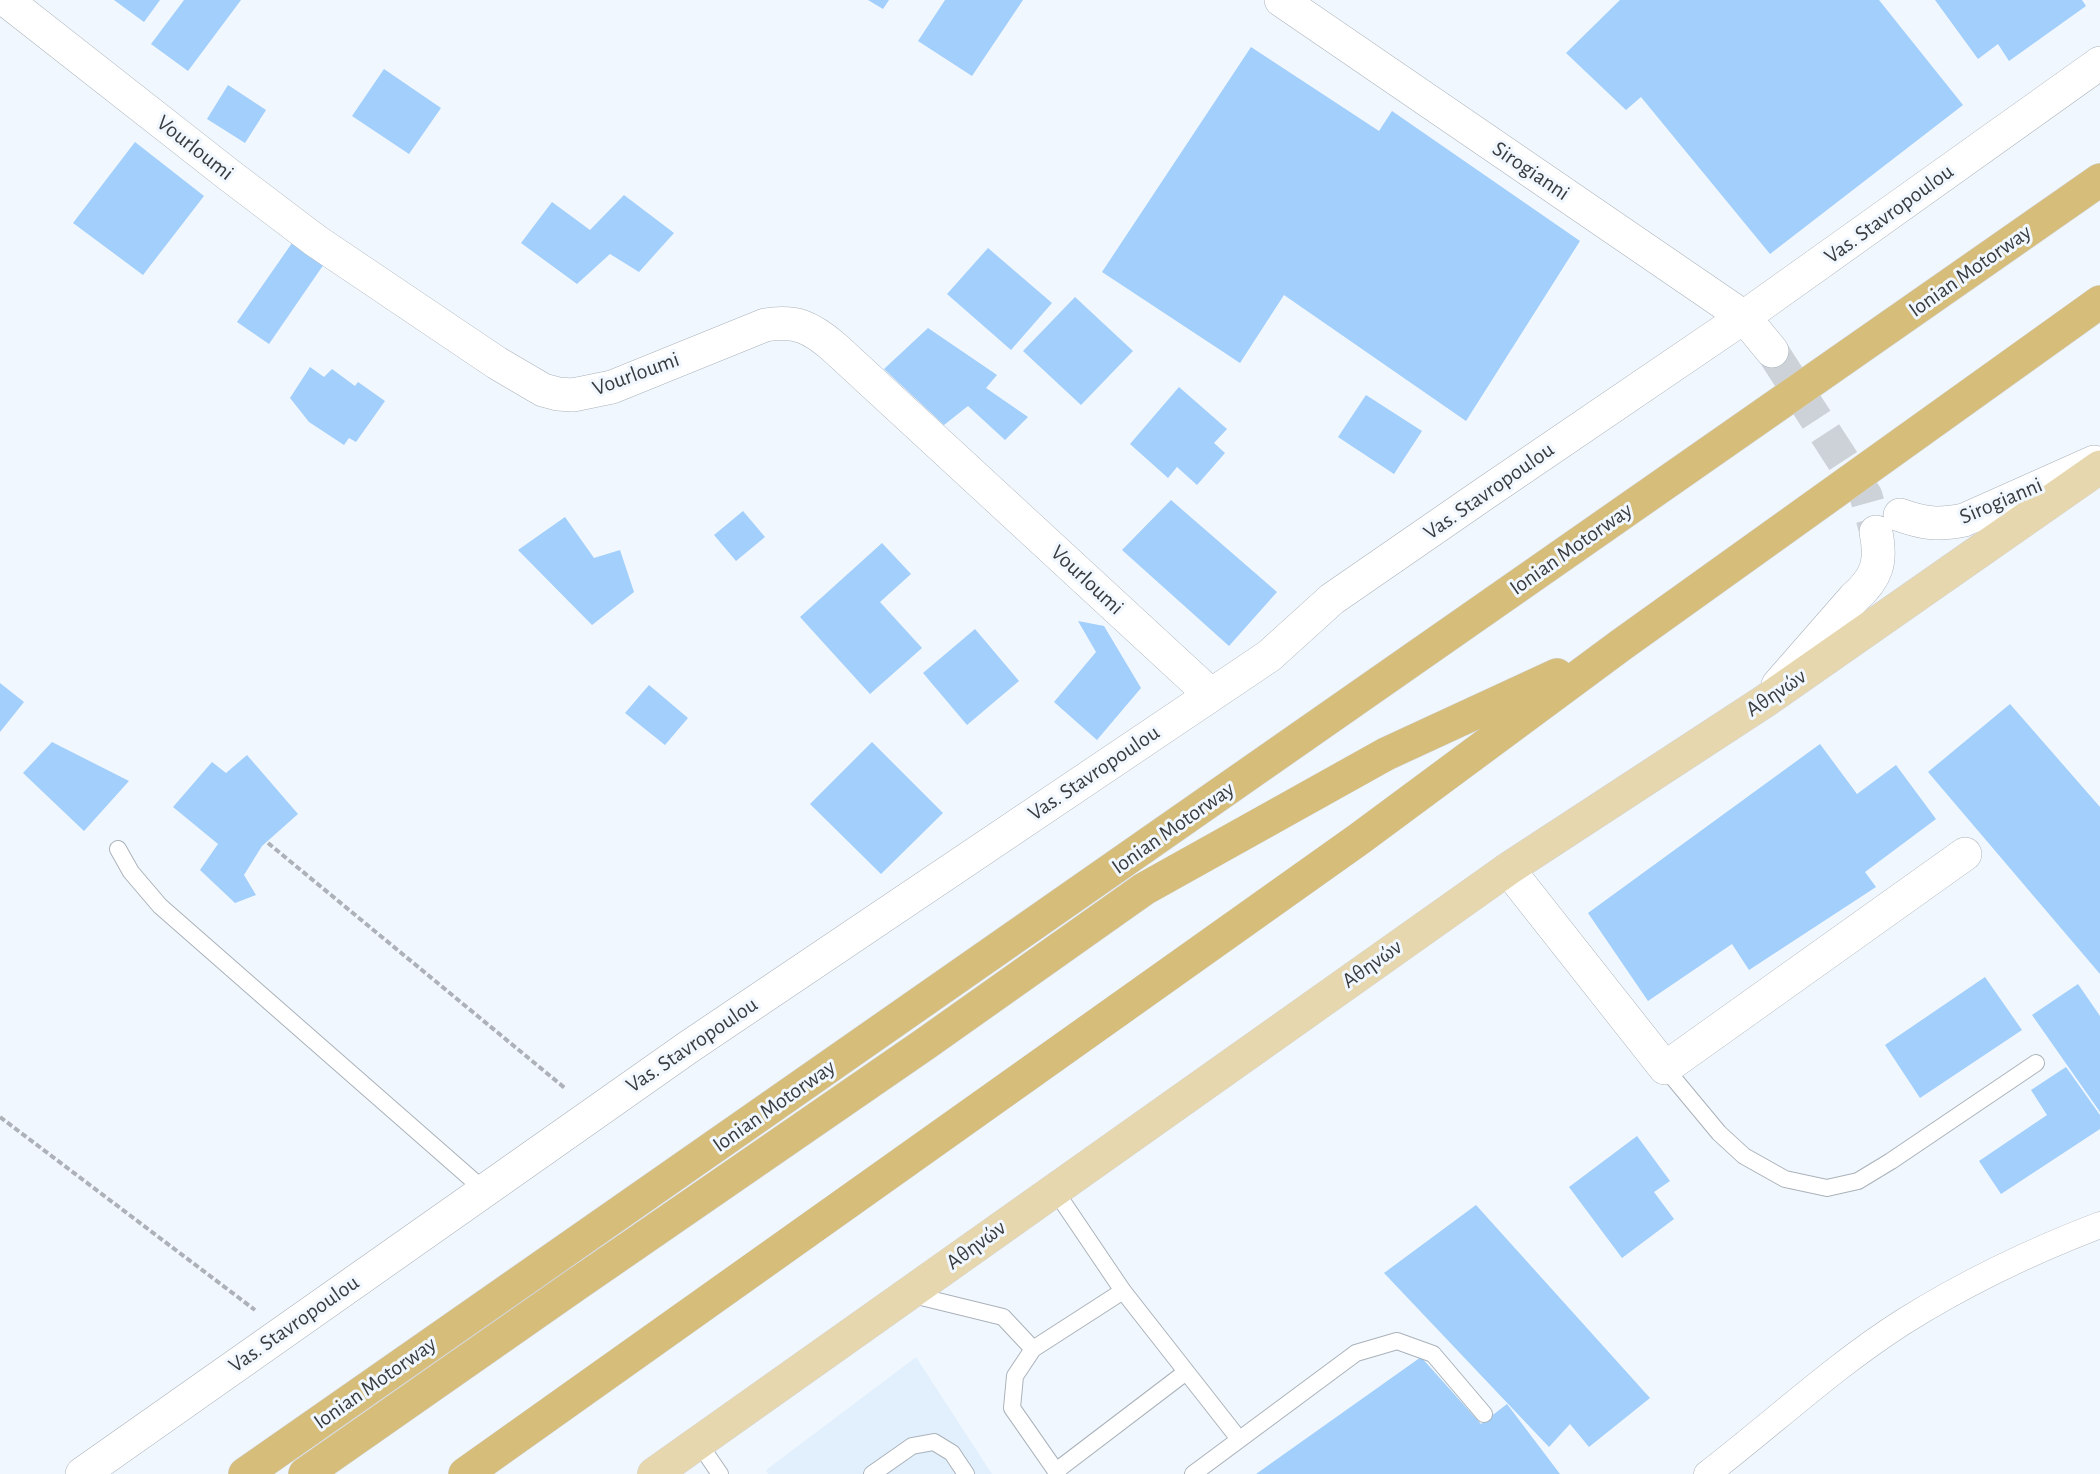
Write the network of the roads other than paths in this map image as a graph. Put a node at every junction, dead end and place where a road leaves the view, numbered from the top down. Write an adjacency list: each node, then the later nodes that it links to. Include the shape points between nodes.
1 (6, 0): 11 (street, Vourloumi, via 316,241 543,390 573,395 612,387 765,325 788,322 822,336)
2 (1281, 0): 6 (street, Sirogianni)
3 (2100, 63): 6 (street, Vas. Stavropoulou)
4 (2100, 180): 30 (highway, Ionian Motorway)
5 (2100, 302): 10 (highway, Ionian Motorway)
6 (1744, 317): 7 (street, Sirogianni); 11 (street, Vas. Stavropoulou, via 1332,599 1269,656)
7 (1772, 351)
8 (2100, 459): 12 (street, Sirogianni, via 1964,520 1888,524 1877,568 1868,585)
9 (2100, 467): 12 (main road, Αθηνών)
10 (1621, 645): 31 (highway, Ionian Motorway, via 1386,754 1144,889); 32 (highway, Ionian Motorway, via 1359,839)
11 (1210, 694): 19 (street, Vas. Stavropoulou)
12 (1764, 701): 15 (main road, Αθηνών)
13 (118, 849): 19 (lane, via 131,872 160,906)
14 (1965, 854): 17 (street)
15 (1508, 868): 17 (street); 18 (main road, Αθηνών)
16 (2036, 1063): 17 (lane, via 1858,1181 1827,1188 1785,1179 1744,1156 1719,1133)
17 (1665, 1068)
18 (1054, 1189): 21 (lane); 22 (main road, Αθηνών)
19 (484, 1190): 29 (street, Vas. Stavropoulou)
20 (2100, 1225): 38 (street, via 2013,1261 1904,1322 1840,1367)
21 (1123, 1291): 23 (lane); 24 (lane)
22 (908, 1294): 23 (lane, via 1003,1317); 27 (main road, Αθηνών)
23 (1033, 1349): 28 (lane, via 1016,1376 1011,1408)
24 (1186, 1372): 26 (lane); 28 (lane)
25 (1484, 1414): 26 (lane, via 1433,1354 1397,1341 1356,1353)
26 (1239, 1439): 37 (lane)
27 (698, 1442): 33 (main road, Αθηνών); 34 (lane)
28 (1057, 1472)
29 (82, 1474)
30 (245, 1474)
31 (305, 1474)
32 (465, 1474)
33 (654, 1474)
34 (720, 1474)
35 (872, 1474): 36 (lane, via 912,1446 934,1442 952,1454)
36 (966, 1474)
37 (1193, 1474)
38 (1707, 1474)

